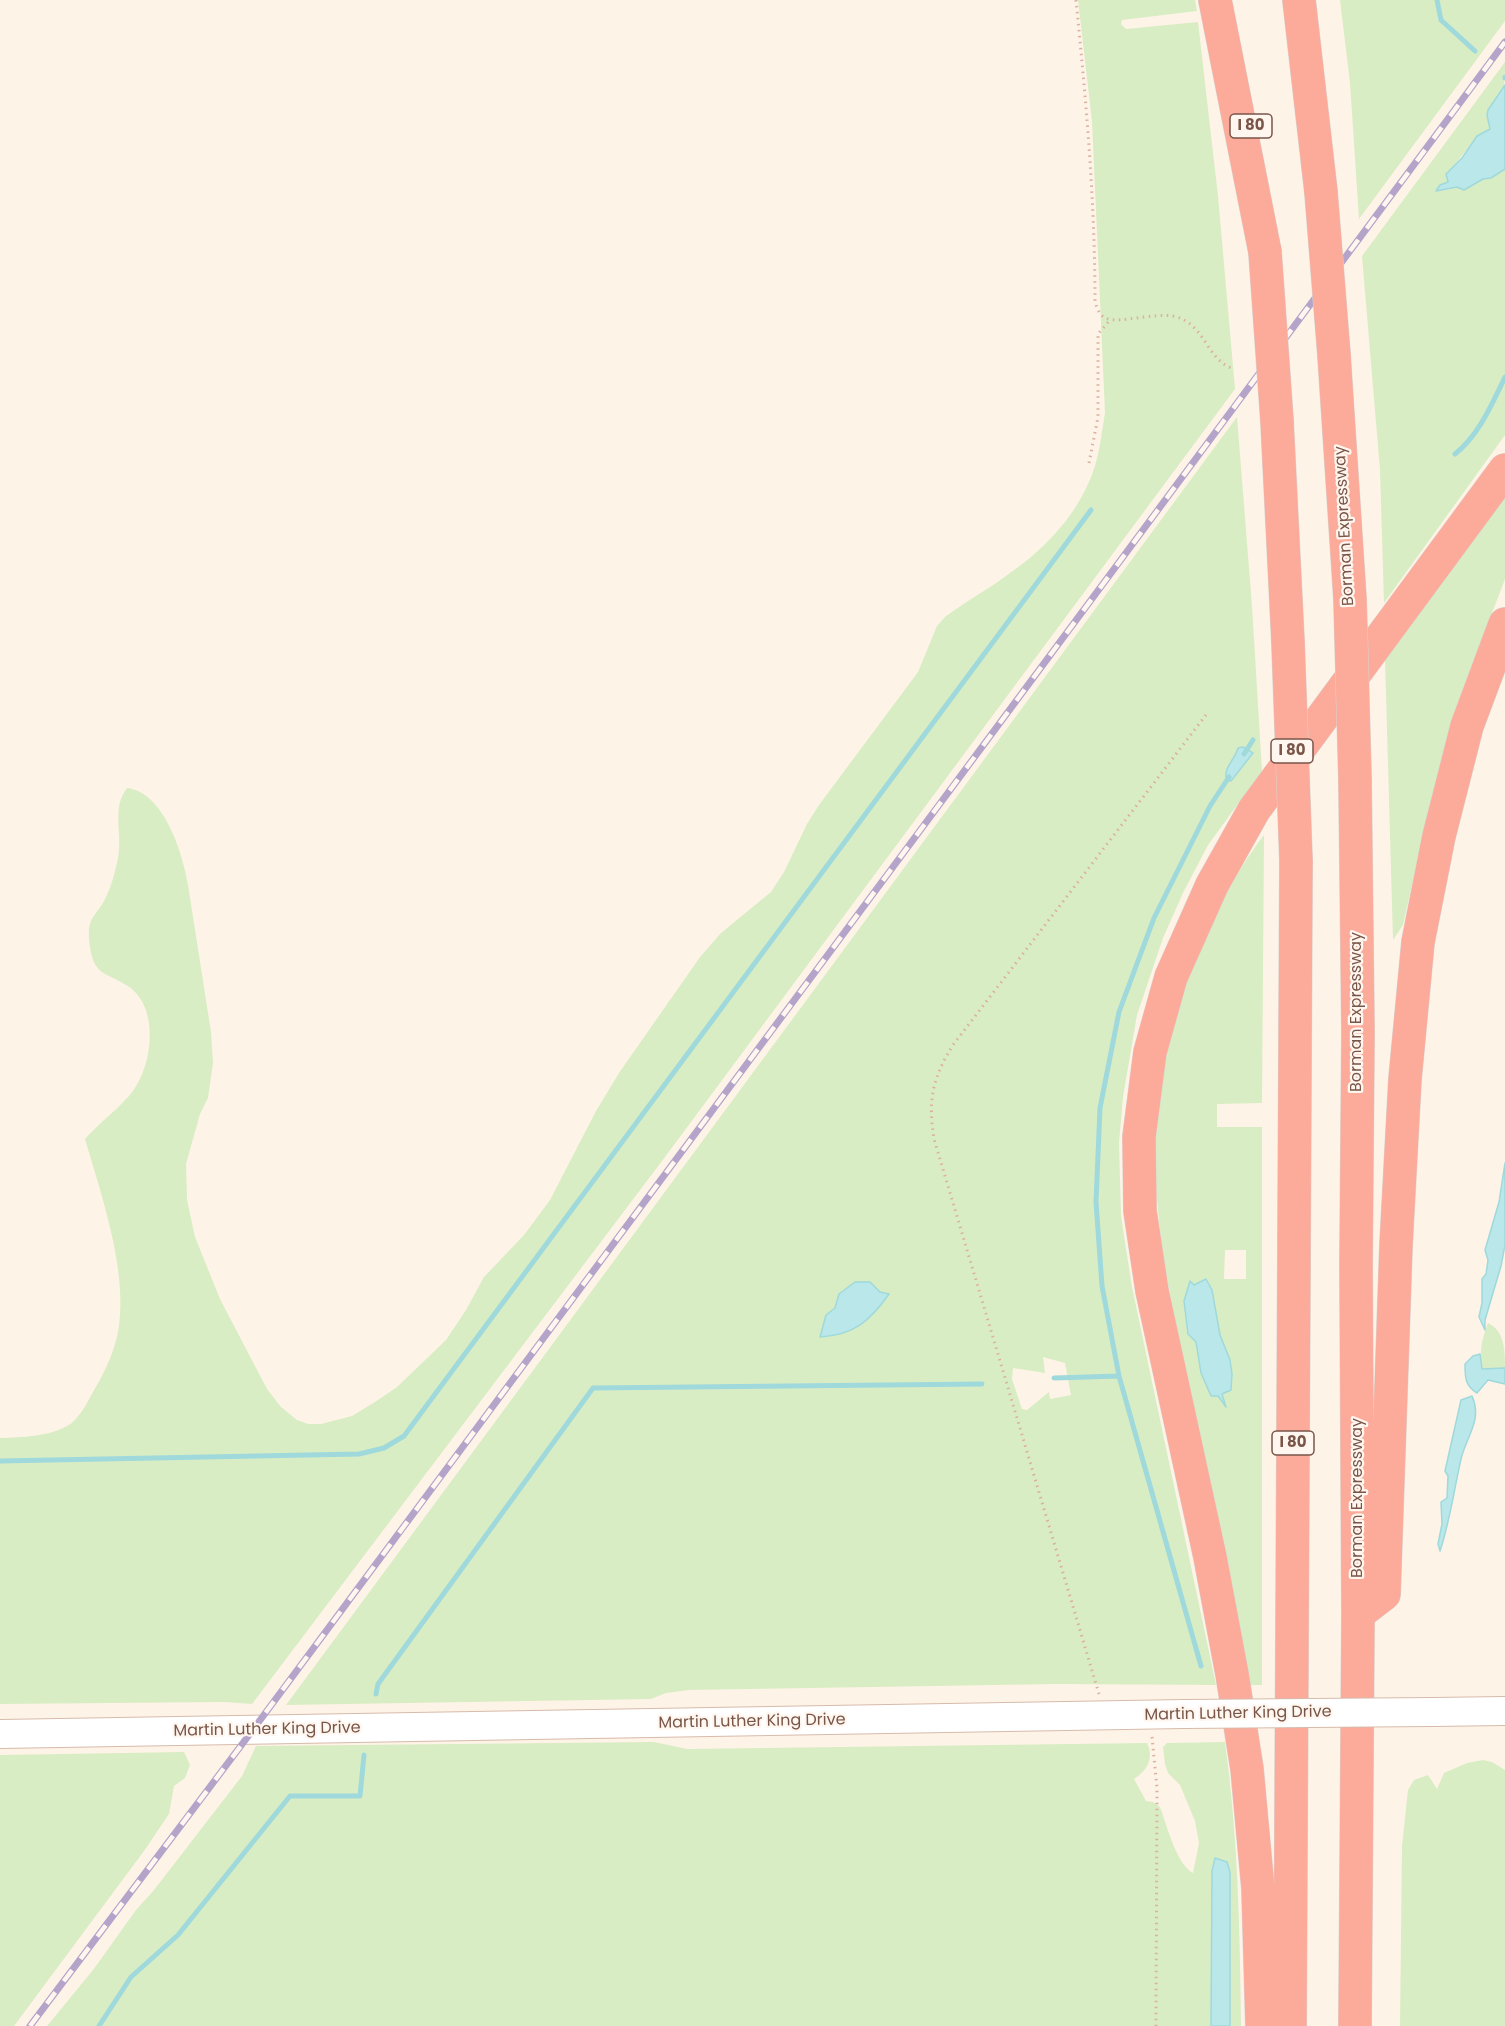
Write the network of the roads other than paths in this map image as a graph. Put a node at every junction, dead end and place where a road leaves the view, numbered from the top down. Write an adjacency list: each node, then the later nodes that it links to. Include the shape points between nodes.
1 (1215, 0): 4 (highway)
2 (1238, 0): 4 (highway, I 80)
3 (1299, 0): 7 (highway, Borman Expressway, bridge, via 1321,192 1350,599 1359,1032)
4 (1265, 252): 11 (highway, I 80, bridge, via 1277,421 1296,861)
5 (1505, 470): 10 (highway, via 1254,810 1212,885 1171,977 1150,1052 1139,1137 1140,1211 1152,1292 1210,1557 1247,1769)
6 (1505, 624): 7 (highway, via 1467,726 1418,942 1403,1103 1384,1594)
7 (1358, 1614): 12 (highway, Borman Expressway)
8 (1505, 1711): 9 (main road, Martin Luther King Drive, bridge)
9 (0, 1734)
10 (1262, 2026)
11 (1290, 2026)
12 (1355, 2026)

